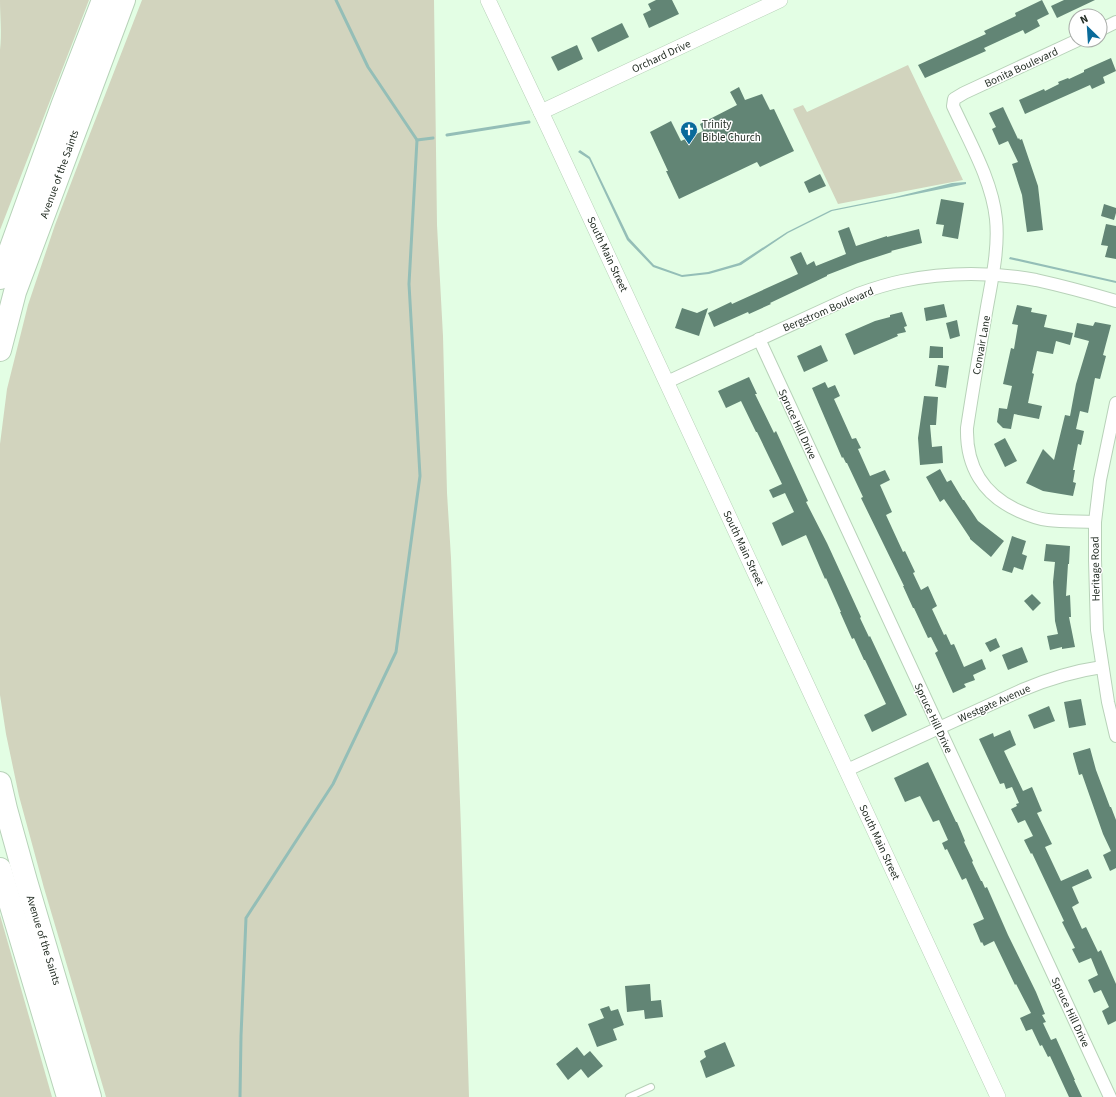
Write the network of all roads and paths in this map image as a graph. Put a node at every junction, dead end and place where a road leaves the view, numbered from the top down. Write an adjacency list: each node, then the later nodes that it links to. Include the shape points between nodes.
1 (103, 0): 9 (highway, Avenue of the Saints)
2 (124, 0): 12 (highway, Avenue of the Saints, via 15,292)
3 (488, 0): 7 (street, South Main Street)
4 (780, 0): 7 (street, Orchard Drive)
5 (1068, 45): 6 (street, Bonita Boulevard)
6 (964, 93): 8 (street, Convair Lane, via 954,99 953,106 982,169 993,202 996,242)
7 (541, 112): 13 (street, South Main Street)
8 (992, 275): 10 (street, Bergstrom Boulevard, via 1037,281); 11 (street, Bergstrom Boulevard, via 940,276 879,286); 15 (street, Convair Lane, via 966,428 968,453 973,465 988,490 1015,509 1048,520)
9 (0, 278)
10 (1116, 301)
11 (759, 339): 13 (street, Bergstrom Boulevard); 17 (street, Spruce Hill Drive)
12 (0, 350)
13 (667, 382): 19 (street, South Main Street)
14 (1116, 402): 15 (street, Heritage Road, via 1100,480)
15 (1095, 522): 16 (street, Heritage Road, via 1096,616)
16 (1102, 667): 17 (street, Westgate Avenue, via 1046,680); 18 (street, Heritage Road)
17 (939, 728): 19 (street, Westgate Avenue); 27 (street, Spruce Hill Drive)
18 (1116, 736)
19 (847, 770): 26 (street, South Main Street)
20 (0, 783): 24 (highway, Avenue of the Saints)
21 (0, 869): 23 (highway, Avenue of the Saints)
22 (651, 1087): 25 (lane)
23 (68, 1097)
24 (90, 1097)
25 (629, 1097)
26 (998, 1097)
27 (1110, 1097)

